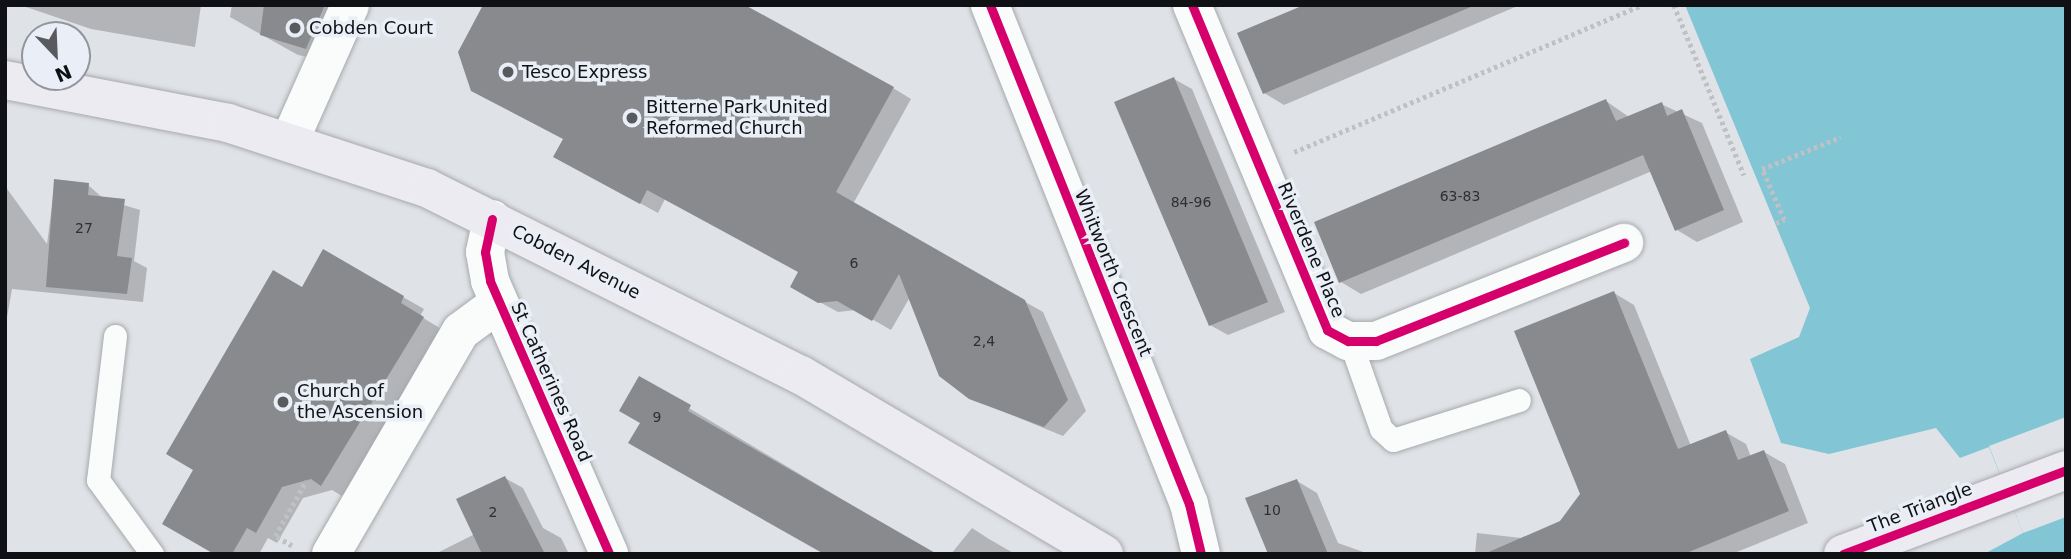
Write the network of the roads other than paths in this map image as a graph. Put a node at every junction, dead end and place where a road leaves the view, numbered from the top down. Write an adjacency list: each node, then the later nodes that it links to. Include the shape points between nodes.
1 (350, 5): 5 (street)
2 (990, 5): 17 (street, Whitworth Crescent, via 1189,504)
3 (1192, 5): 10 (street, Riverdene Place, via 1326,330)
4 (5, 80): 5 (main road, Cobden Avenue, via 166,108)
5 (290, 140): 6 (main road, Cobden Avenue, via 366,163)
6 (492, 219): 8 (street, St Catherines Road, via 486,260); 16 (main road, Cobden Avenue, via 801,375)
7 (1625, 243): 10 (street, via 1376,341)
8 (499, 303): 14 (street, via 461,331); 15 (street, St Catherines Road)
9 (115, 336): 13 (lane, via 98,480)
10 (1350, 341): 11 (lane, via 1381,429 1393,440)
11 (1519, 400)
12 (2066, 470): 18 (main road, The Triangle)
13 (152, 554)
14 (331, 554)
15 (609, 554)
16 (1104, 554)
17 (1201, 554)
18 (1843, 554)

